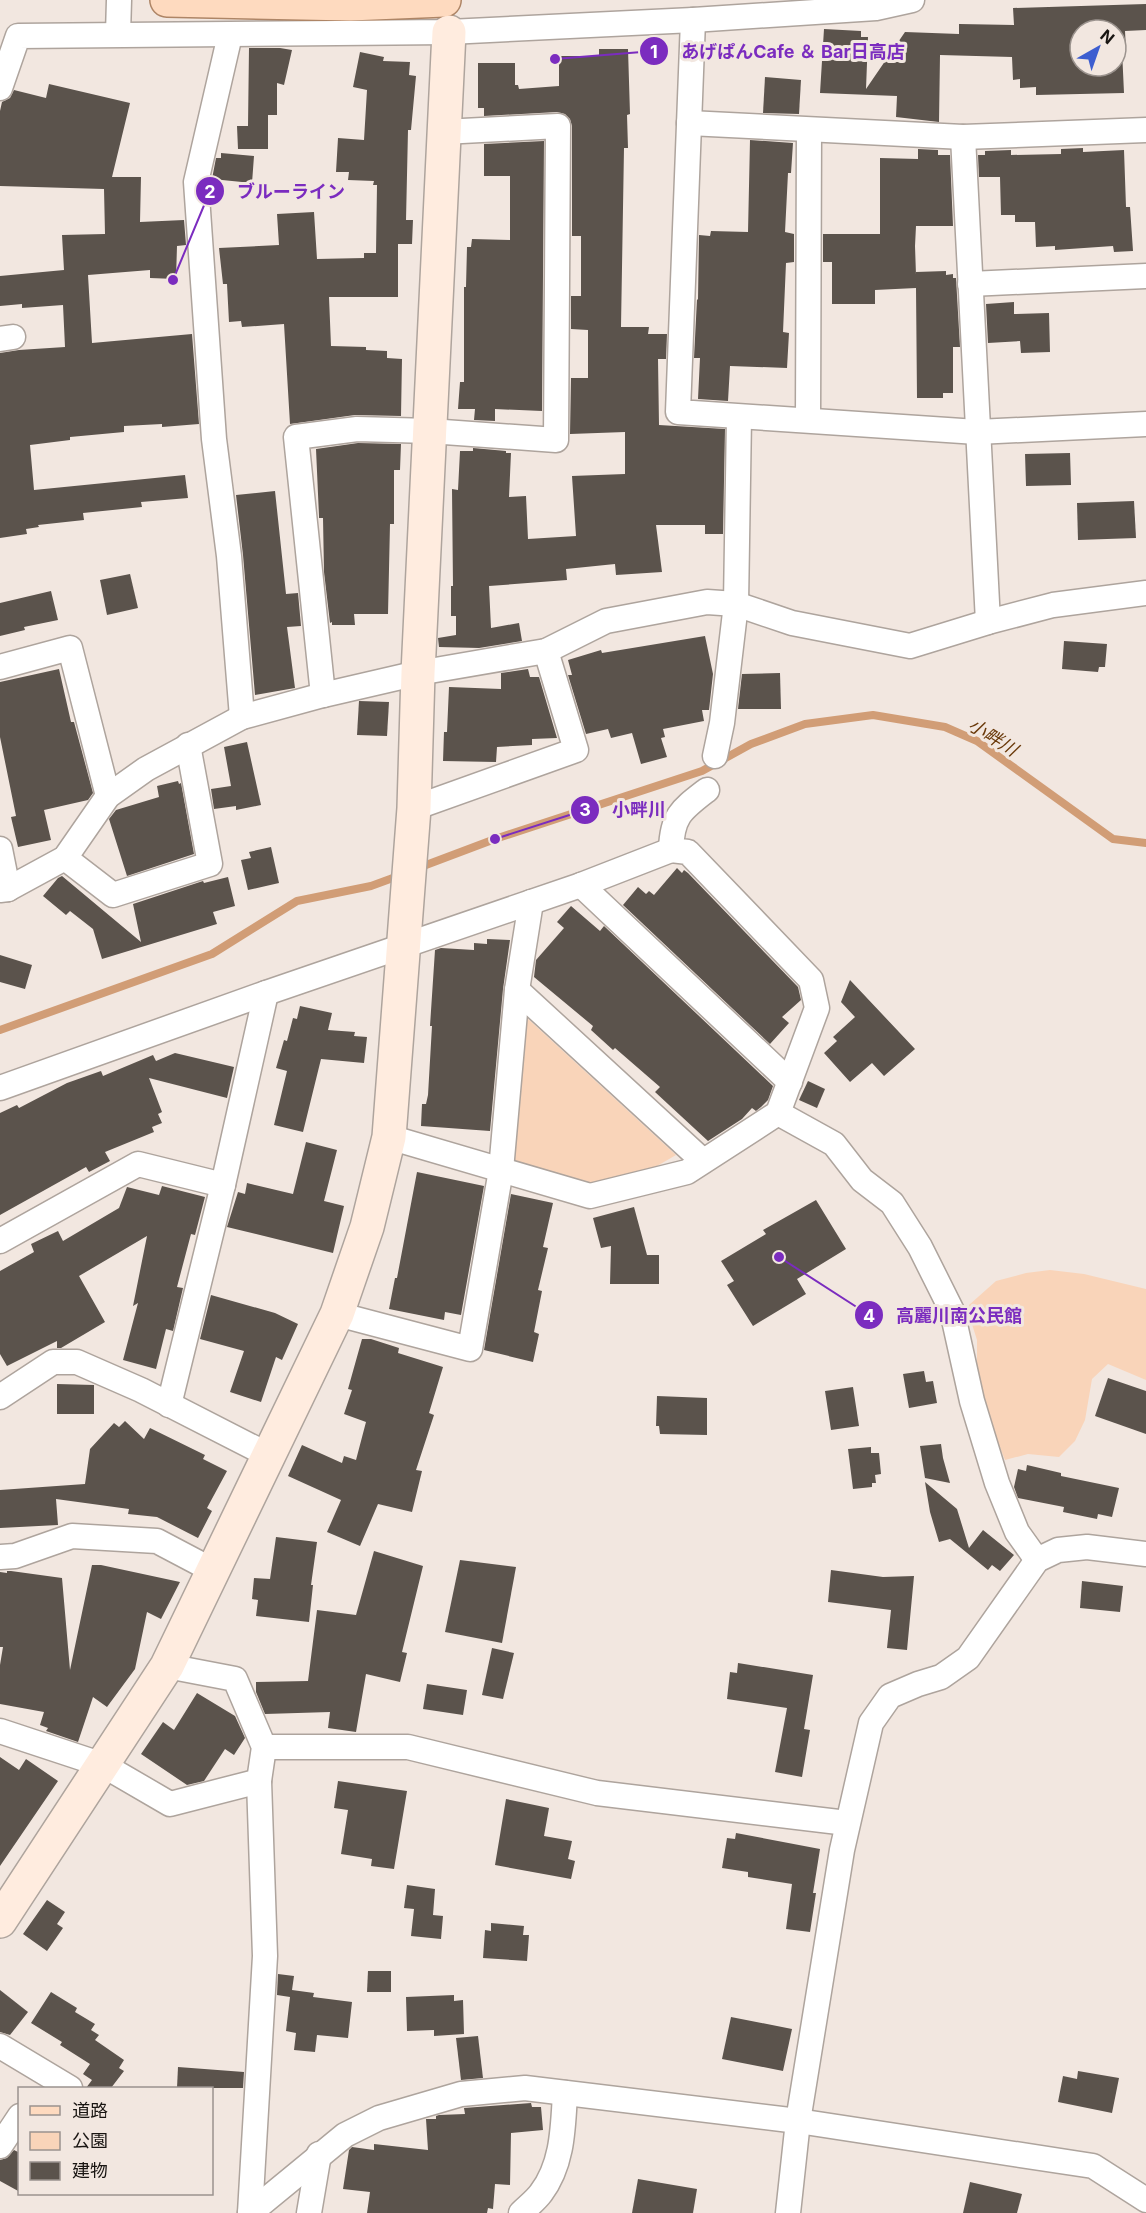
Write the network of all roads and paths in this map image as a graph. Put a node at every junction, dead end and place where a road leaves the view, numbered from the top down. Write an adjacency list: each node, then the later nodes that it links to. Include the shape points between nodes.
1 (119, 0): 7 (street)
2 (167, 0): 3 (main road, via 350,4)
3 (444, 0)
4 (912, 0): 5 (street, via 876,8)
5 (693, 20): 6 (street); 10 (street)
6 (449, 32): 8 (street); 13 (street)
7 (118, 34): 8 (street); 9 (street, via 18,36)
8 (230, 35): 29 (street, via 196,182 214,439 230,556)
9 (0, 88)
10 (689, 123): 11 (street); 17 (street, via 678,412)
11 (809, 130): 14 (street); 18 (street)
12 (1146, 130): 14 (street)
13 (443, 132): 20 (street); 20 (street, via 558,126 556,440)
14 (963, 137): 16 (street)
15 (1146, 276): 16 (street)
16 (970, 284): 21 (street)
17 (739, 417): 18 (street); 23 (street)
18 (808, 420): 21 (street)
19 (1146, 424): 21 (street)
20 (430, 431): 27 (street); 28 (street, via 357,429 296,437)
21 (977, 432): 24 (street)
22 (1146, 593): 24 (street, via 1053,605)
23 (736, 604): 24 (street, via 792,623 910,646); 25 (street, via 707,603 606,621); 31 (street)
24 (988, 622)
25 (546, 651): 27 (street); 34 (street, via 576,750)
26 (0, 667): 33 (street, via 70,648)
27 (418, 673): 28 (street); 34 (street)
28 (323, 695): 29 (street)
29 (242, 717): 30 (street)
30 (188, 745): 33 (street); 37 (street, via 210,864 113,895)
31 (716, 756)
32 (707, 790): 36 (street, via 683,808 672,829)
33 (108, 796): 37 (street)
34 (413, 815): 41 (street)
35 (0, 849): 39 (street)
36 (671, 850): 38 (street); 44 (street, via 688,852 811,980 817,1008)
37 (65, 858): 39 (street)
38 (581, 885): 40 (street); 44 (street)
39 (4, 889)
40 (531, 902): 41 (street); 42 (street)
41 (404, 938): 43 (street); 47 (street)
42 (517, 990): 48 (street); 49 (street)
43 (266, 993): 45 (street); 50 (street)
44 (790, 1082): 46 (street)
45 (0, 1088)
46 (778, 1113): 48 (street); 58 (street, via 834,1144 862,1180 892,1203 920,1247 952,1311 972,1401 997,1483 1017,1532)
47 (389, 1137): 49 (street); 52 (street, via 367,1227)
48 (703, 1161): 49 (street, via 687,1172 590,1196)
49 (501, 1170): 52 (street, via 470,1349)
50 (223, 1185): 51 (street, via 138,1164); 54 (street)
51 (0, 1241)
52 (337, 1314): 55 (street)
53 (0, 1397): 54 (street, via 53,1362 77,1362)
54 (169, 1405): 55 (street)
55 (268, 1455): 59 (street)
56 (1146, 1554): 58 (street, via 1087,1547 1058,1550)
57 (0, 1557): 59 (street, via 15,1556 72,1536 157,1541)
58 (1037, 1560): 65 (street, via 968,1658 941,1677 890,1696 871,1723)
59 (212, 1570): 60 (street)
60 (167, 1666): 62 (street, via 235,1680); 63 (street)
61 (0, 1731): 63 (street)
62 (264, 1747): 64 (street); 65 (street, via 408,1747 597,1793)
63 (103, 1765): 64 (street, via 170,1804); 66 (street)
64 (259, 1780): 76 (street, via 265,1956)
65 (847, 1822): 72 (street)
66 (4, 1906)
67 (0, 2046): 68 (street)
68 (41, 2081): 69 (street)
69 (66, 2087)
70 (566, 2093): 72 (street); 74 (street, via 525,2088 461,2094 379,2118); 78 (street, via 556,2164 541,2193)
71 (18, 2119): 73 (street)
72 (798, 2121): 75 (street, via 1093,2166); 79 (street)
73 (0, 2146)
74 (319, 2154): 76 (street); 77 (street)
75 (1146, 2200)
76 (250, 2213)
77 (309, 2213)
78 (521, 2213)
79 (788, 2213)

